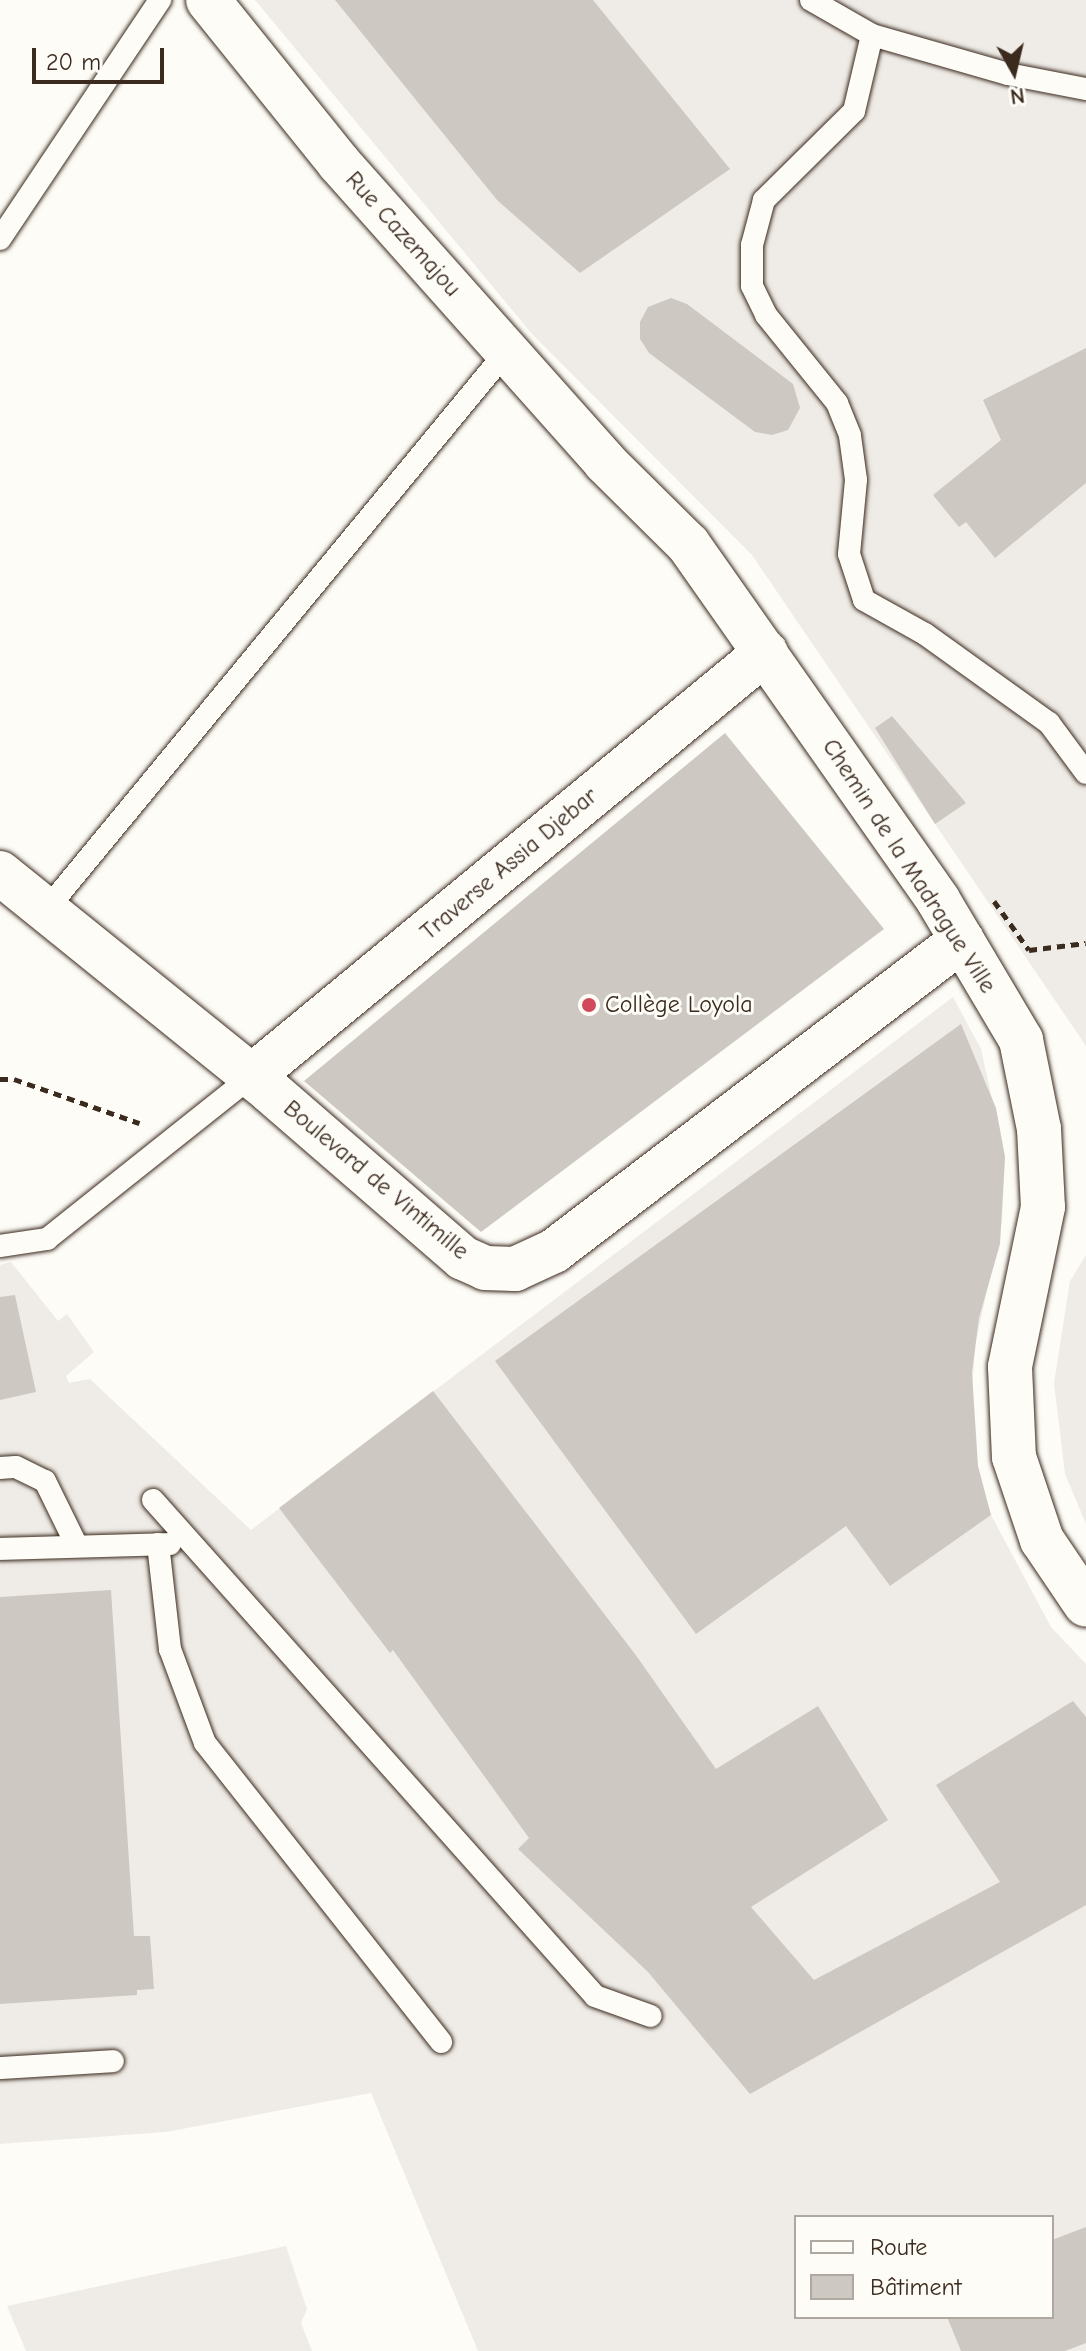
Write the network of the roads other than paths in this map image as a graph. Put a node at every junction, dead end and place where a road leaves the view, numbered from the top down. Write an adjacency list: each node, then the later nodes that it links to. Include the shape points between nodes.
1 (160, 0): 6 (lane)
2 (208, 0): 7 (street, Rue Cazemajou, via 339,163)
3 (811, 0): 4 (lane)
4 (872, 35): 5 (lane); 10 (lane, via 854,111 764,200 752,245 752,286 766,315 837,403 850,436 856,480 849,554 864,600 925,634 1049,723)
5 (1086, 89)
6 (0, 239)
7 (507, 351): 8 (street, Rue Cazemajou); 12 (lane)
8 (605, 462): 9 (street, Chemin de la Madrague Ville, via 688,544)
9 (766, 652): 13 (street, Chemin de la Madrague Ville); 14 (street, Traverse Assia Djebar)
10 (1086, 773)
11 (0, 873): 12 (street, Boulevard de Vintimille)
12 (46, 910): 14 (street, Boulevard de Vintimille)
13 (962, 940): 14 (street, Boulevard de Vintimille, via 554,1251 515,1269 485,1268 463,1258); 22 (street, Chemin de la Madrague Ville, via 1021,1040 1039,1129 1043,1207 1010,1367 1014,1457 1042,1540)
14 (252, 1076): 15 (lane, via 47,1239)
15 (0, 1246)
16 (0, 1468): 18 (lane, via 16,1467 45,1481)
17 (153, 1500): 20 (lane)
18 (76, 1544): 19 (lane); 21 (lane)
19 (158, 1544): 20 (lane); 24 (lane, via 170,1649 205,1743)
20 (195, 1544): 23 (lane, via 595,1996)
21 (0, 1549)
22 (1086, 1605)
23 (651, 2016)
24 (441, 2042)
25 (113, 2061): 26 (lane)
26 (0, 2068)

